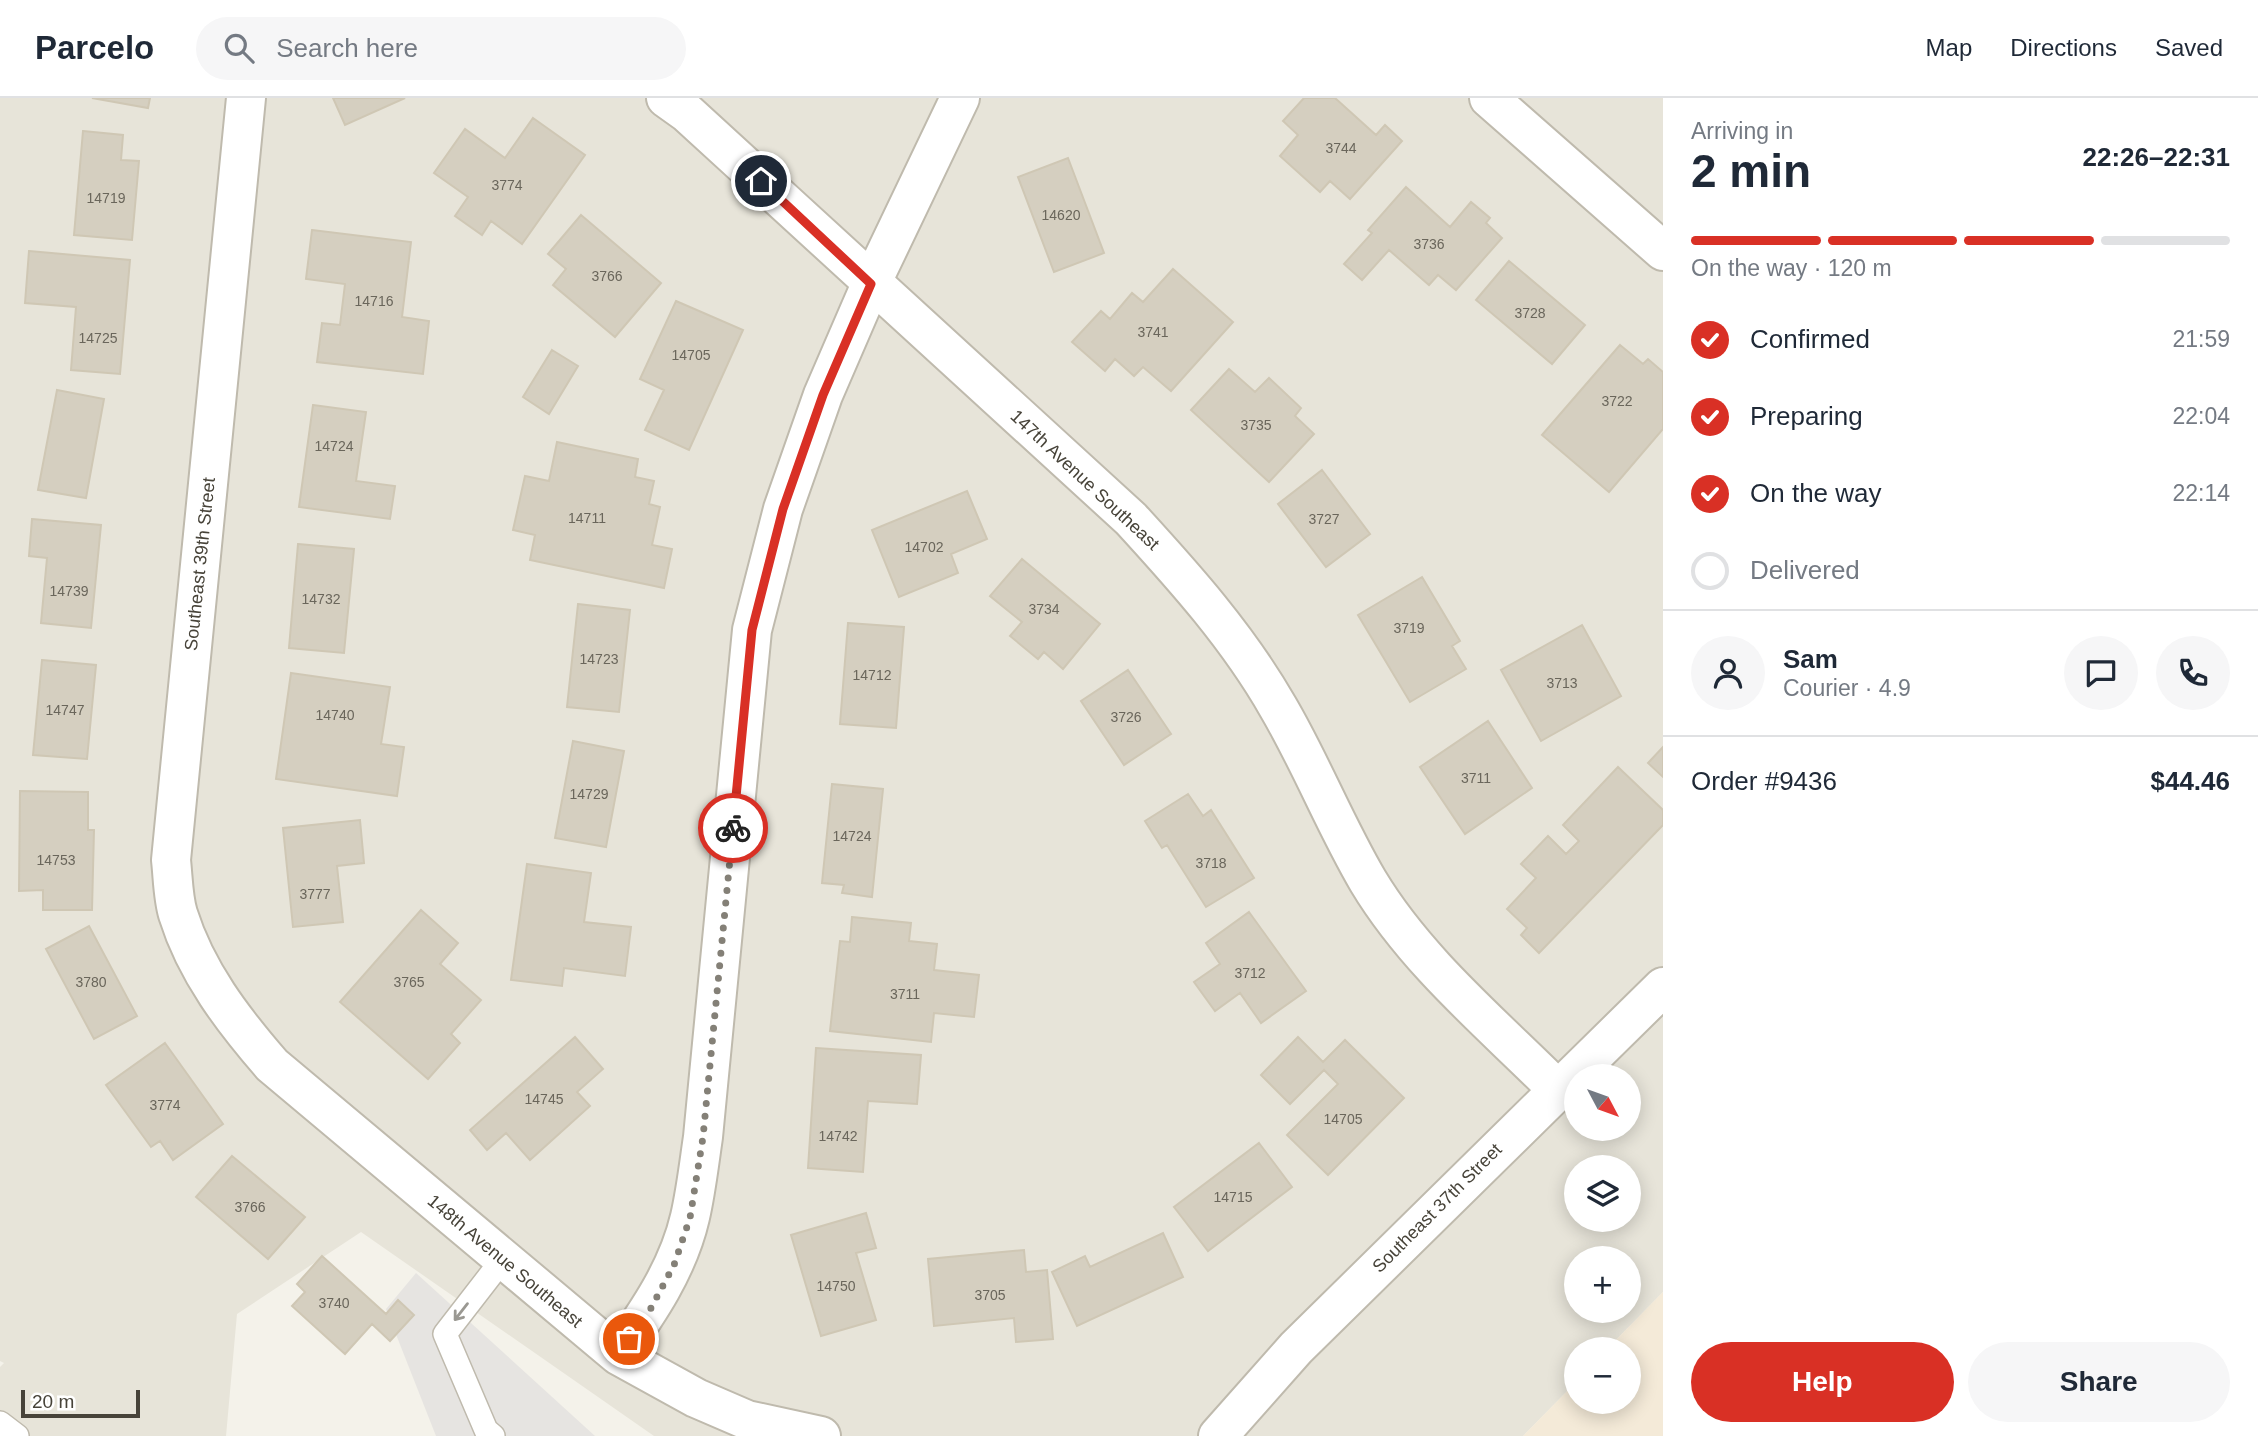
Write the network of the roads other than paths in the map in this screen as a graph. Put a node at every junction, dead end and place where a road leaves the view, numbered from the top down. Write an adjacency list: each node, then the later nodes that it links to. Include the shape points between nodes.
1 (246, 98): 8 (street, Southeast 39th Street, via 171,860 177,912 198,963)
2 (666, 98): 6 (street, 147th Avenue Southeast)
3 (960, 98): 6 (street)
4 (1489, 98): 5 (street)
5 (1663, 251)
6 (871, 284): 9 (street, 147th Avenue Southeast, via 1131,519 1196,590 1278,707 1376,892 1419,951); 11 (street, via 823,395 783,509 752,630 703,1137 690,1218 674,1265)
7 (1663, 987): 9 (street, Southeast 37th Street)
8 (231, 1017): 10 (street, 148th Avenue Southeast, via 272,1065)
9 (1557, 1089): 17 (street, Southeast 37th Street, via 1296,1348)
10 (503, 1259): 11 (street, 148th Avenue Southeast); 15 (lane, one-way to 15, via 444,1334 486,1430)
11 (618, 1355): 13 (street, 148th Avenue Southeast)
12 (0, 1423): 14 (lane)
13 (744, 1428): 16 (street, 148th Avenue Southeast)
14 (18, 1436)
15 (493, 1436)
16 (821, 1436)
17 (1218, 1436)

